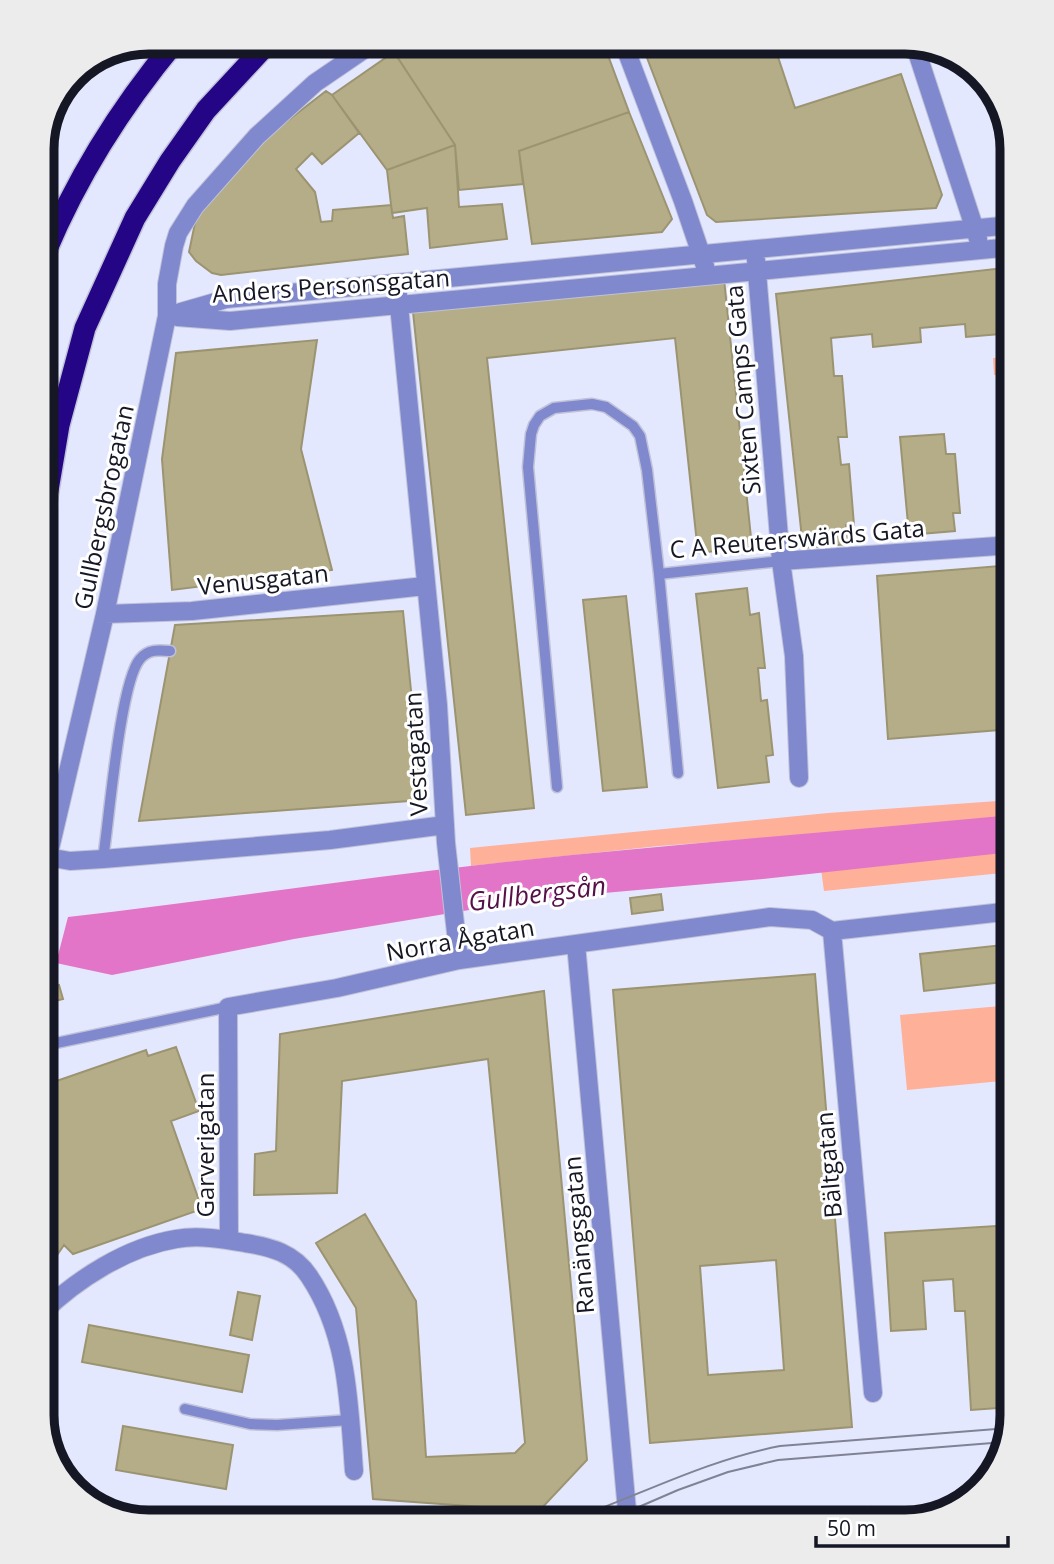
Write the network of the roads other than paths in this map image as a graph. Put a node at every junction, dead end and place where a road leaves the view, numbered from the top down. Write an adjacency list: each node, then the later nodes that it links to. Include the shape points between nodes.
1 (166, 54): 8 (highway, via 88,167)
2 (258, 54): 18 (highway, via 206,110 135,218 85,328)
3 (358, 54): 17 (street, Gullbergsbrogatan, via 316,83 257,136 195,206 174,246)
4 (627, 54): 12 (street)
5 (918, 55): 7 (street)
6 (1000, 226): 7 (street, Anders Personsgatan)
7 (975, 228): 10 (street); 11 (street, Anders Personsgatan)
8 (54, 231)
9 (1000, 248): 10 (street, Anders Personsgatan)
10 (980, 249): 13 (street, Anders Personsgatan)
11 (755, 250): 12 (street, Anders Personsgatan); 13 (street, Sixten Camps Gata)
12 (702, 254): 14 (street); 15 (street, Anders Personsgatan)
13 (757, 271): 14 (street, Anders Personsgatan); 20 (street, Sixten Camps Gata)
14 (706, 276): 16 (street, Anders Personsgatan)
15 (397, 283): 16 (street, Vestagatan); 17 (street, Anders Personsgatan, via 226,299)
16 (399, 305): 17 (street, Anders Personsgatan, via 230,321); 22 (street, Vestagatan)
17 (167, 316): 23 (street, Gullbergsbrogatan)
18 (54, 455)
19 (1000, 546): 20 (street, C A Reuterswärds Gata)
20 (781, 561): 21 (lane, C A Reuterswärds Gata); 26 (street, Sixten Camps Gata, via 794,656)
21 (660, 574): 25 (lane, C A Reuterswärds Gata); 27 (lane, via 647,470 640,436 633,426 606,407 592,404 554,408 540,416 531,434 528,467)
22 (434, 585): 23 (street, Venusgatan, via 192,611); 28 (street, Vestagatan)
23 (105, 614): 29 (street, Gullbergsbrogatan)
24 (170, 651): 30 (lane, via 149,652 132,673)
25 (678, 773)
26 (799, 778)
27 (557, 787)
28 (445, 825): 30 (street, Vestagatan, via 330,840); 35 (street)
29 (54, 826)
30 (103, 859): 31 (street, Vestagatan)
31 (54, 862)
32 (1000, 912): 33 (street, Norra Ågatan)
33 (832, 932): 34 (street, Norra Ågatan, via 812,920 770,917); 40 (street, Bältgatan)
34 (576, 944): 35 (street, Norra Ågatan); 44 (street, Ranängsgatan)
35 (459, 960): 36 (street, Norra Ågatan)
36 (228, 1007): 37 (lane, Norra Ågatan); 38 (street, Garverigatan)
37 (54, 1043)
38 (229, 1240): 39 (street, via 176,1239 144,1248 120,1258); 42 (street, Garverigatan, via 281,1251 309,1275 339,1340)
39 (54, 1303)
40 (873, 1393)
41 (185, 1409): 42 (lane, via 250,1424)
42 (351, 1420): 43 (street, Garverigatan)
43 (354, 1471)
44 (627, 1510)

